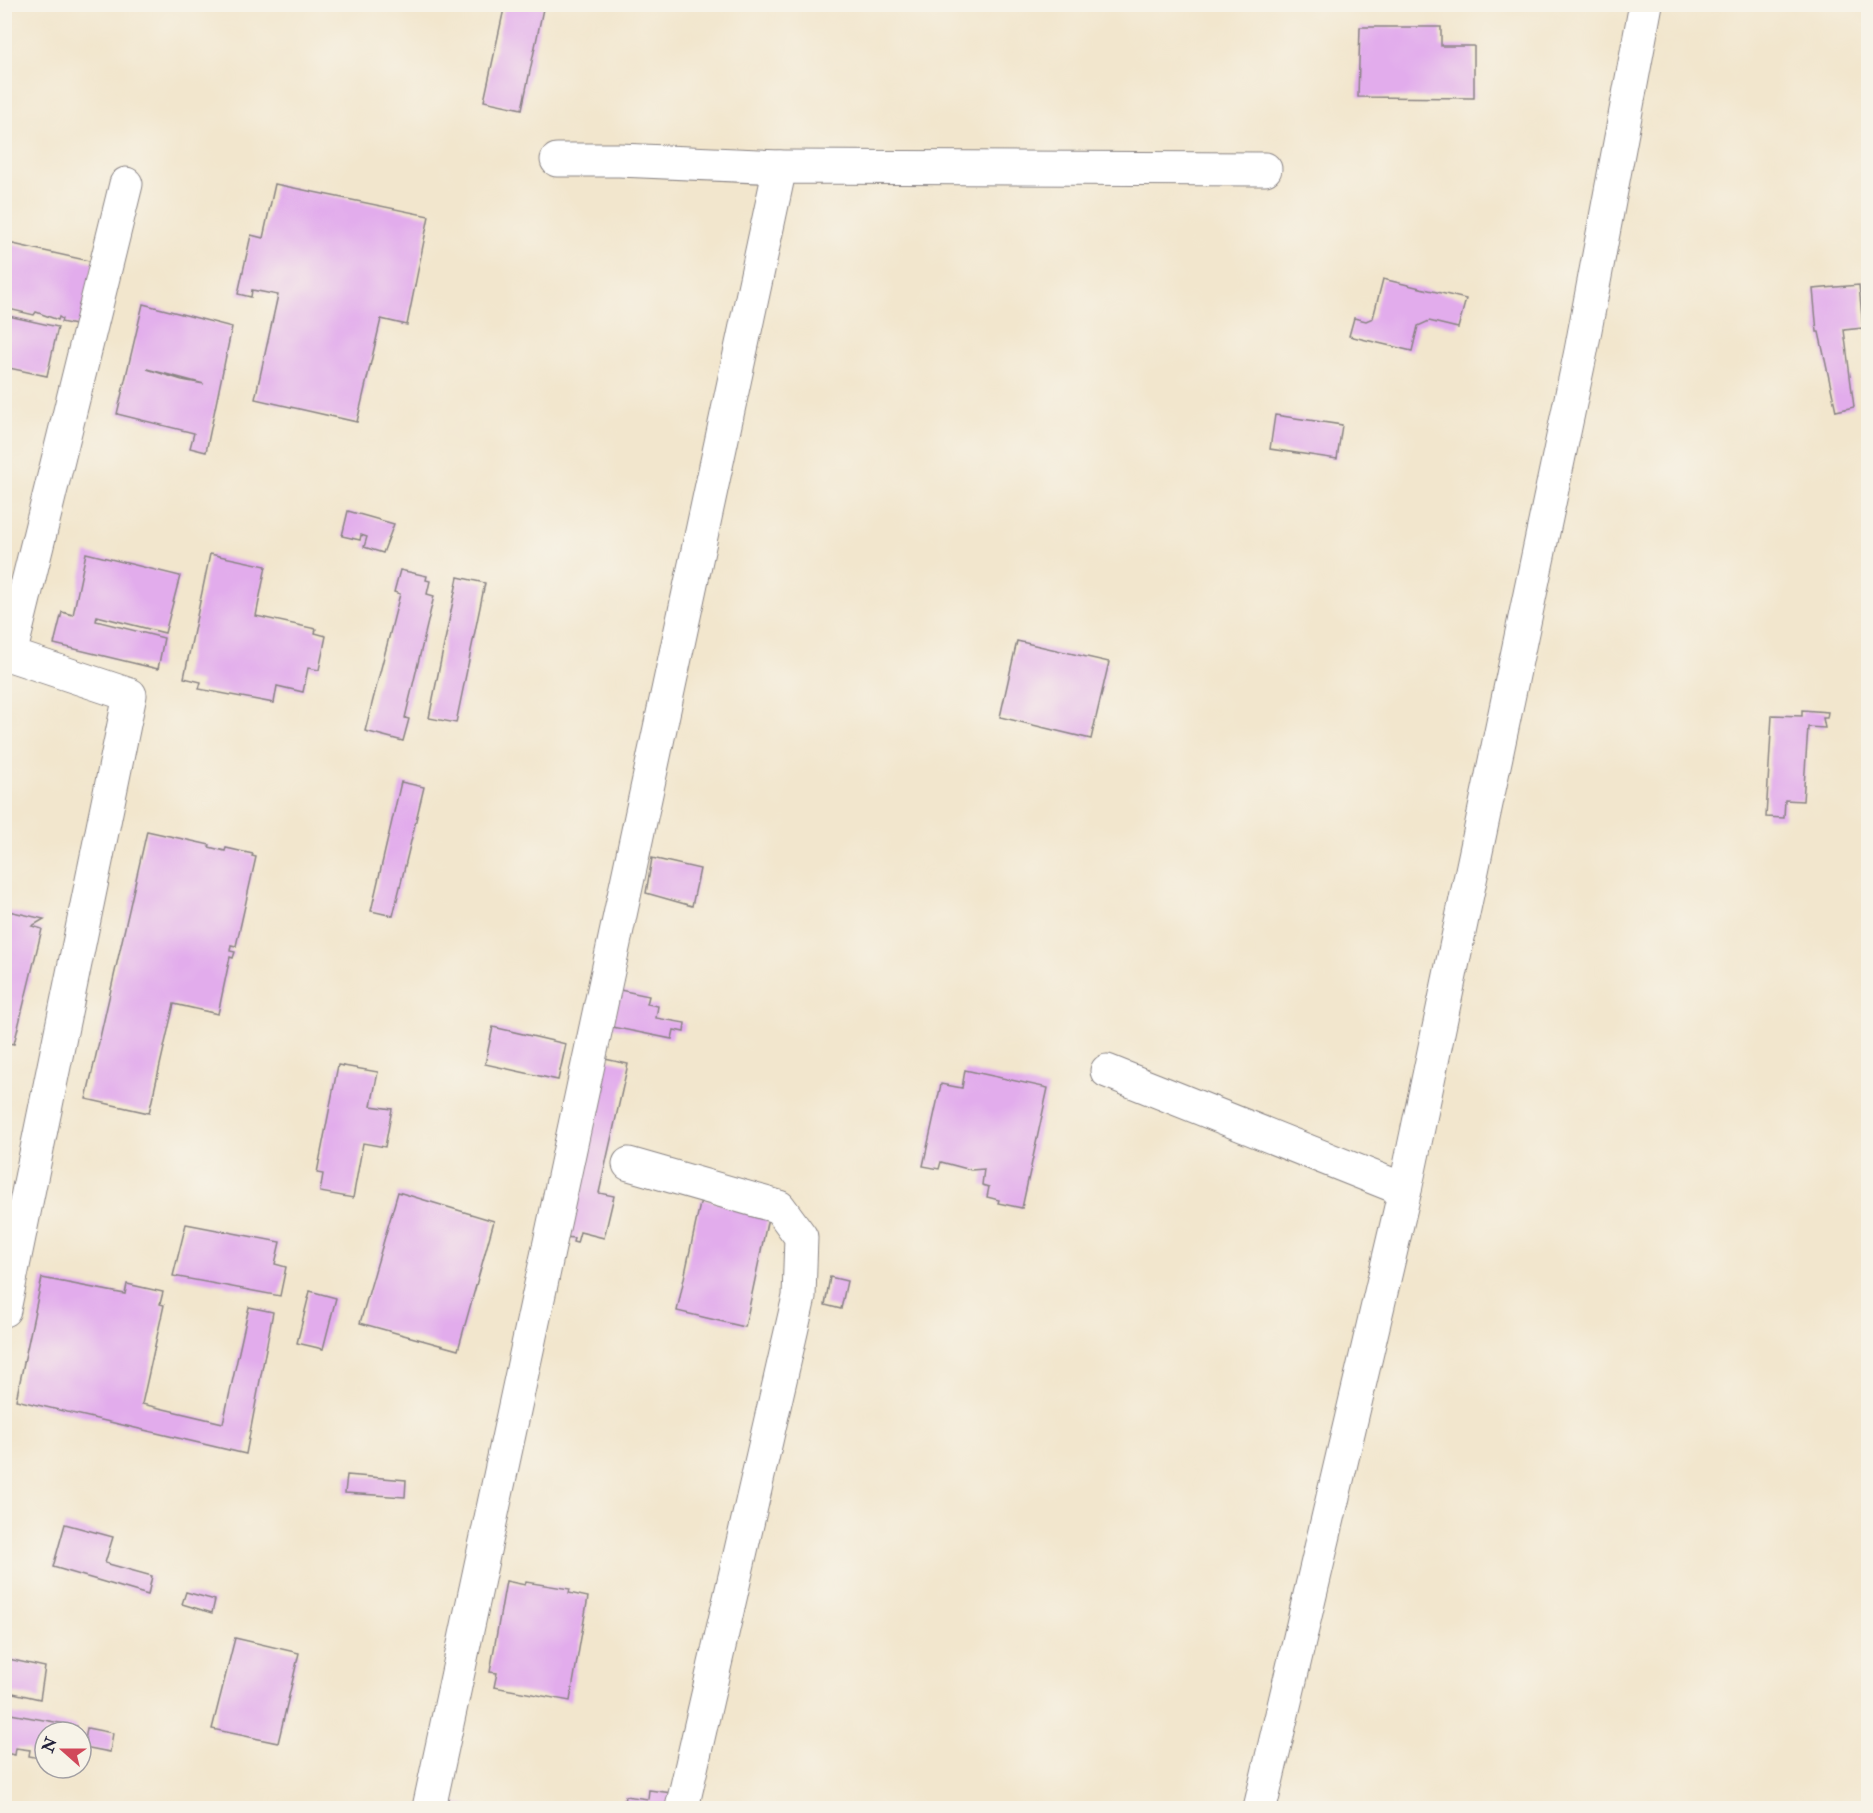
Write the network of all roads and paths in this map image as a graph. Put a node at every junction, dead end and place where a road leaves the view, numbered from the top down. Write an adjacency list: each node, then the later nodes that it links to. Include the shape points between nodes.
1 (1647, 4): 8 (street, via 1581,351)
2 (557, 160): 3 (street)
3 (780, 167): 4 (street); 10 (street)
4 (1265, 169)
5 (126, 184): 9 (street, via 10,655 130,695)
6 (1107, 1071): 8 (street)
7 (629, 1164): 11 (street, via 778,1207 801,1237 799,1297)
8 (1405, 1190): 12 (street)
9 (4, 1310)
10 (429, 1809)
11 (682, 1809)
12 (1260, 1809)

